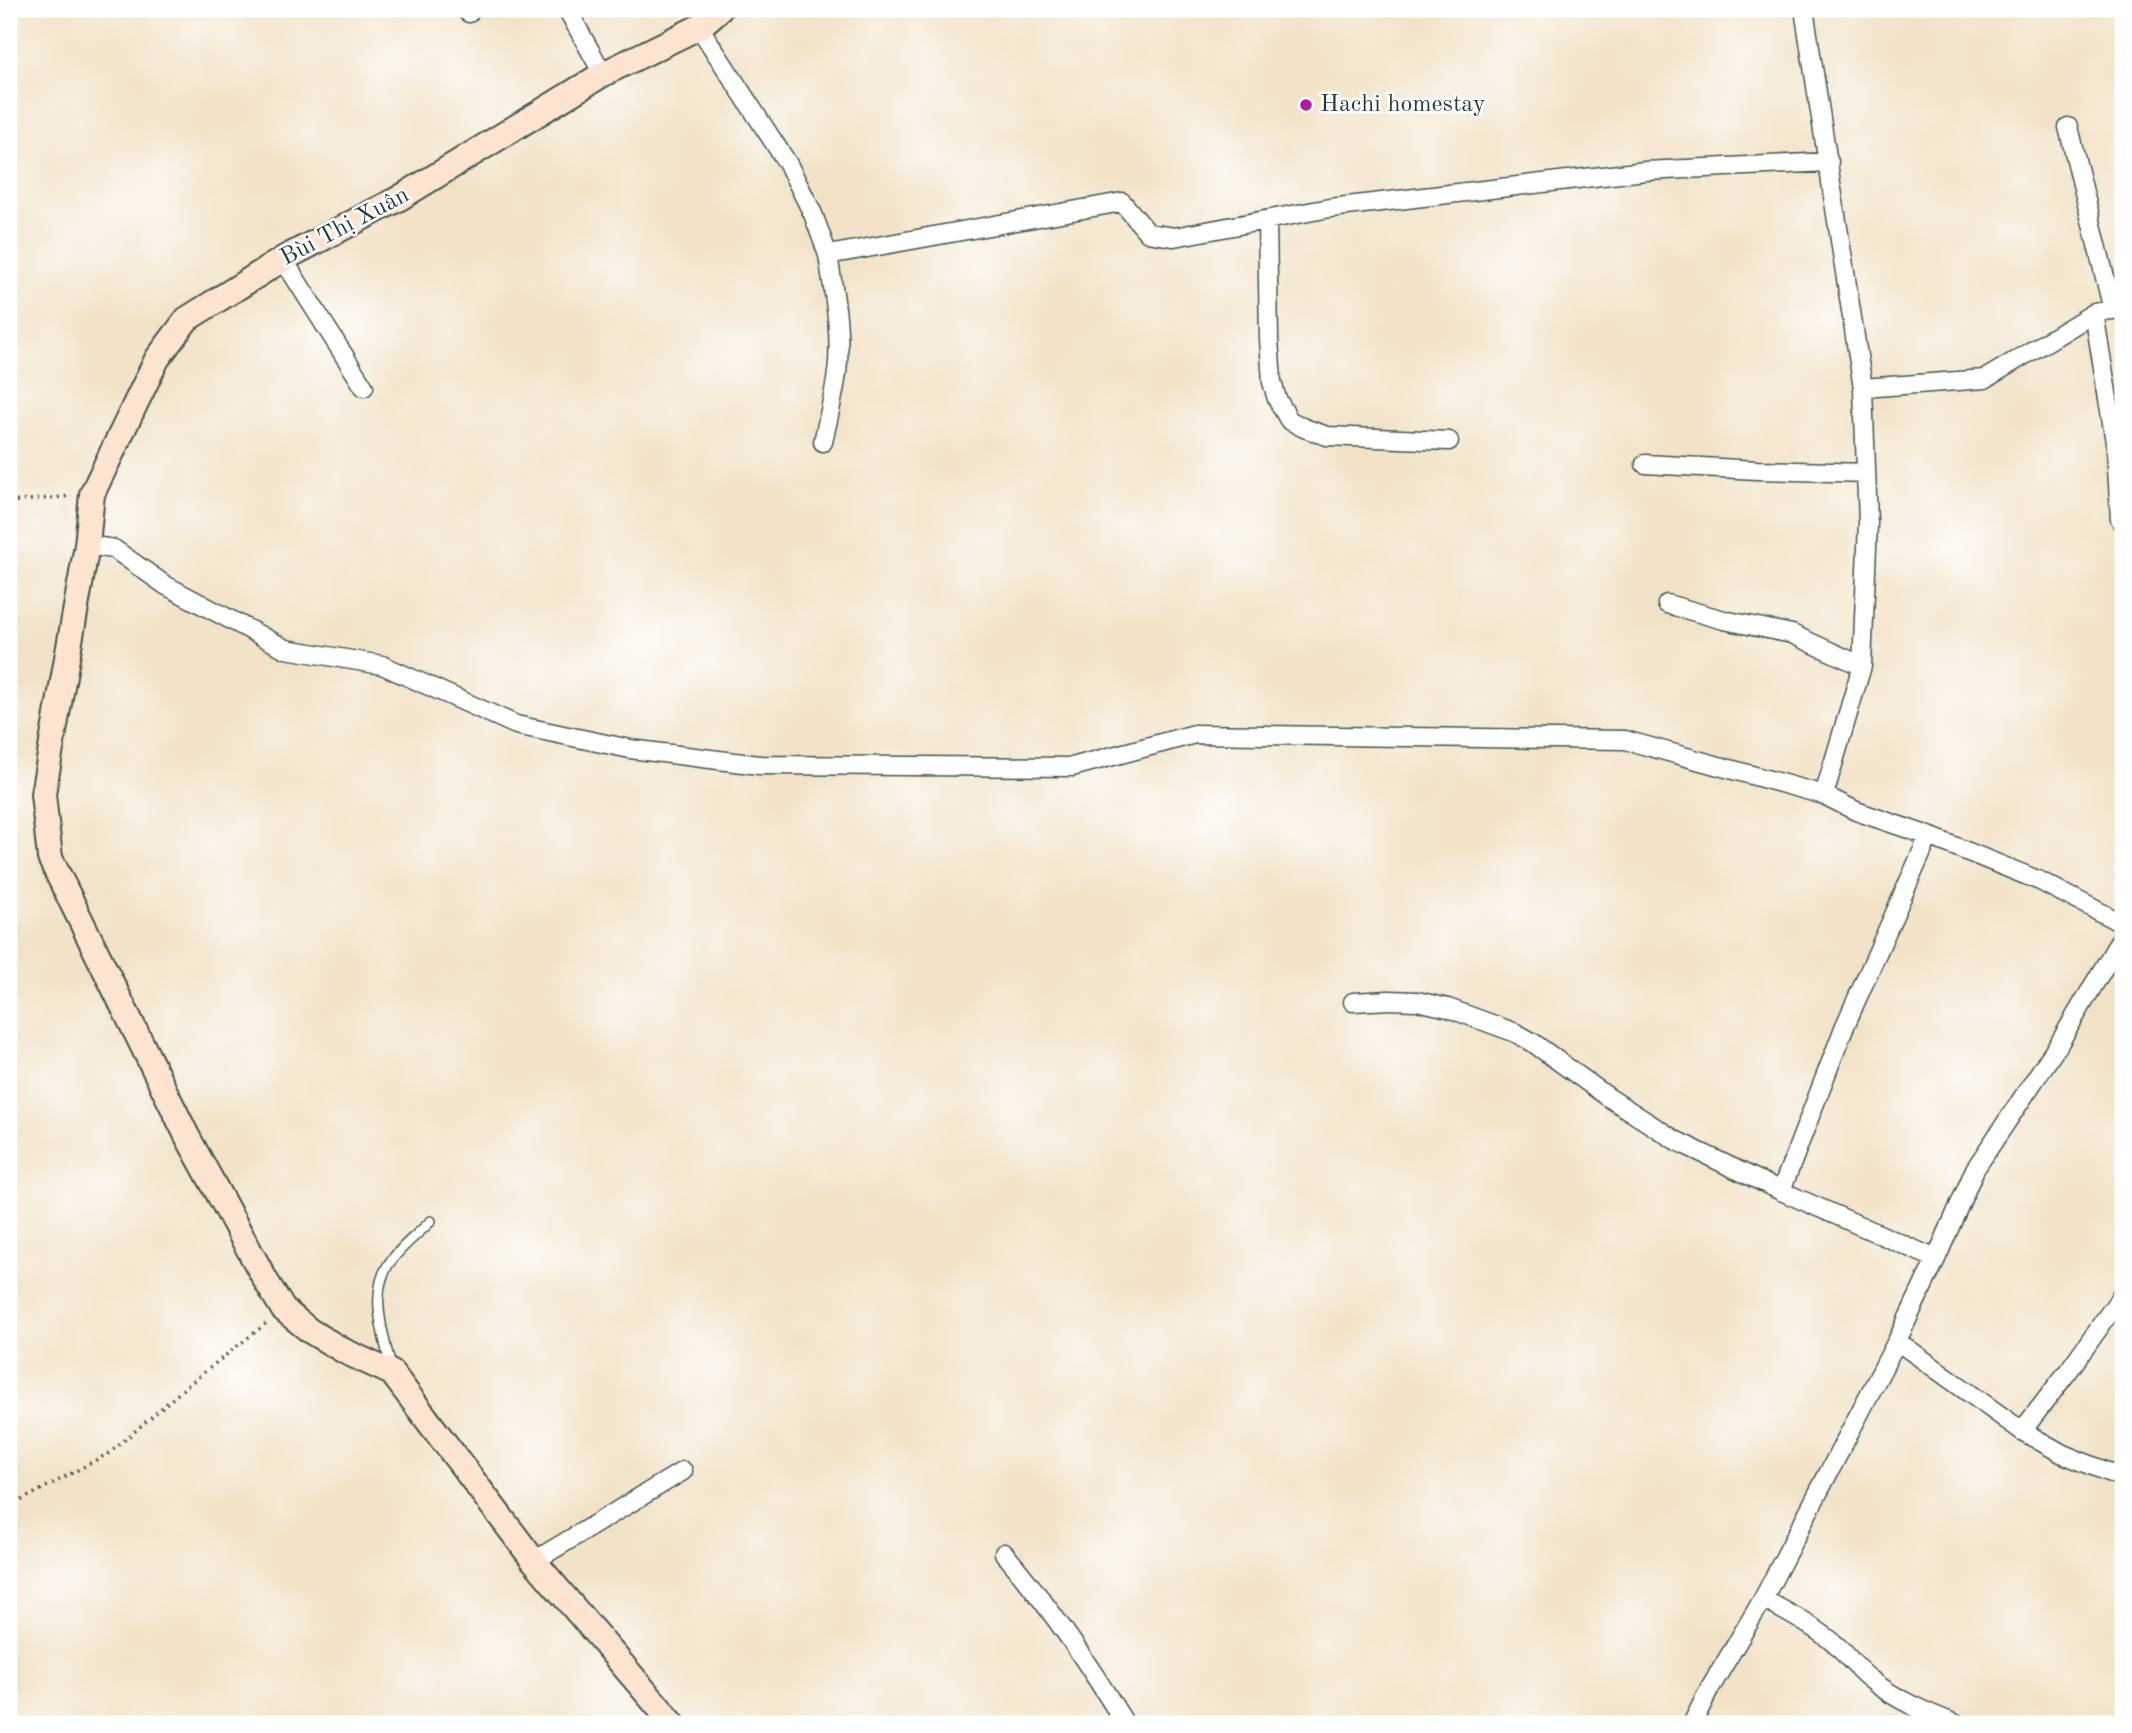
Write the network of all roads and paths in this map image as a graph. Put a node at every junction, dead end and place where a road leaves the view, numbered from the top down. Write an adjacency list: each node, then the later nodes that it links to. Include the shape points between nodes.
1 (567, 9): 5 (street)
2 (720, 9): 4 (street, Bùi Thị Xuân)
3 (1804, 9): 7 (street)
4 (699, 27): 5 (street, Bùi Thị Xuân); 9 (street, via 788,164)
5 (603, 74): 10 (street, Bùi Thị Xuân, via 398,200)
6 (2068, 127): 11 (street)
7 (1829, 162): 8 (street, via 1645,171 1330,208); 14 (street)
8 (1267, 220): 9 (street, via 1174,237 1148,233 1122,202); 15 (street, via 1272,382 1289,420 1327,436)
9 (828, 255): 16 (street, via 838,347)
10 (284, 259): 13 (street); 19 (street, Bùi Thị Xuân, via 187,319 157,359)
11 (2118, 309): 12 (street)
12 (2094, 313): 14 (street, via 1985,379); 21 (street, via 2116,448)
13 (364, 387)
14 (1863, 388): 18 (street)
15 (1449, 441)
16 (823, 442)
17 (1646, 464): 18 (street)
18 (1866, 473): 24 (street)
19 (92, 494): 20 (path); 22 (street, Bùi Thị Xuân)
20 (9, 502)
21 (2120, 520)
22 (87, 545): 25 (street, via 114,550 165,585 286,649 382,666 516,725 630,749 759,765 1072,767 1195,734 1625,740); 34 (street, Bùi Thị Xuân, via 43,794 50,858 187,1136)
23 (1667, 604): 24 (street, via 1793,634)
24 (1862, 666): 25 (street)
25 (1824, 796): 26 (street)
26 (1929, 836): 27 (street, via 2040,881); 30 (street, via 1844,1028)
27 (2123, 924)
28 (2123, 935): 32 (street, via 2060,1042 1975,1169)
29 (1353, 1002): 30 (street, via 1417,1002 1448,1008 1516,1033 1646,1122)
30 (1781, 1191): 32 (street)
31 (431, 1222): 36 (lane, via 387,1266 379,1287 381,1324)
32 (1936, 1259): 35 (street)
33 (2123, 1294): 37 (street)
34 (283, 1309): 36 (street, Bùi Thị Xuân, via 332,1344); 40 (path, via 111,1452)
35 (1897, 1340): 37 (street); 43 (street)
36 (392, 1373): 42 (street)
37 (2022, 1431): 39 (street, via 2063,1454)
38 (683, 1471): 42 (street)
39 (2123, 1478)
40 (9, 1507)
41 (1004, 1553): 45 (street, via 1069,1635)
42 (534, 1561): 44 (street)
43 (1763, 1599): 46 (street); 47 (street, via 1817,1630 1888,1692)
44 (673, 1724)
45 (1125, 1724)
46 (1692, 1724)
47 (1955, 1724)

